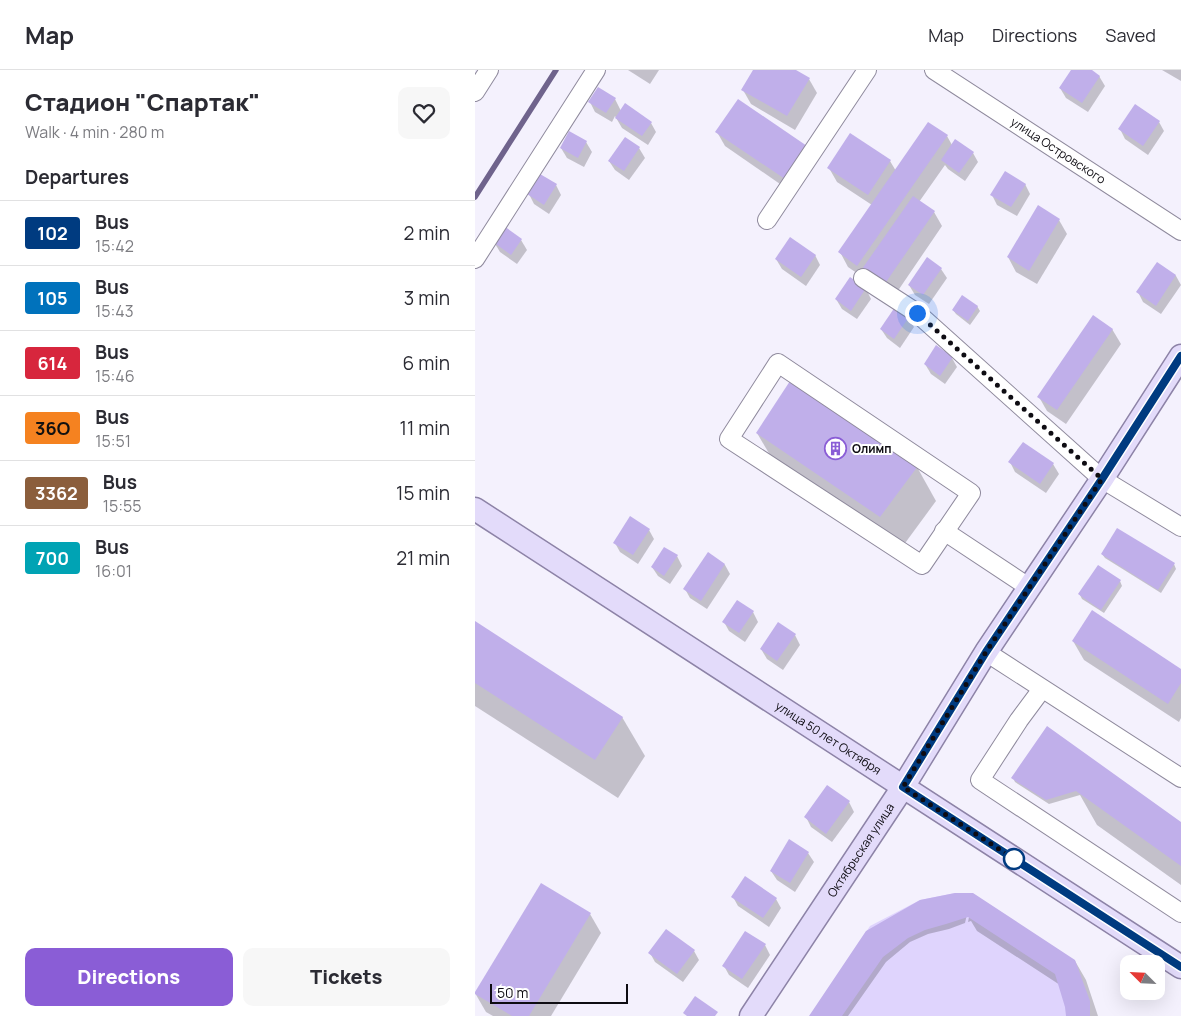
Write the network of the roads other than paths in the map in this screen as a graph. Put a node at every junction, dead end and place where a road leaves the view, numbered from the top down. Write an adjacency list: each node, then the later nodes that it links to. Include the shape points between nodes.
1 (489, 70): 5 (street)
2 (596, 70): 8 (street)
3 (867, 70): 6 (street)
4 (934, 70): 7 (street, улица Островского)
5 (475, 92)
6 (767, 220)
7 (1181, 231)
8 (475, 259)
9 (863, 278): 11 (street, via 917,313)
10 (1181, 356): 11 (main road, Октябрьская улица)
11 (1102, 479): 13 (street); 15 (main road, Октябрьская улица)
12 (475, 509): 19 (main road, улица 50 лет Октября)
13 (1181, 527)
14 (944, 531): 14 (street, via 971,493 778,364 729,439 921,565); 15 (street)
15 (1030, 588): 16 (main road, Октябрьская улица)
16 (986, 652): 17 (street); 19 (main road, Октябрьская улица)
17 (1042, 688): 18 (street); 20 (street, via 980,780)
18 (1181, 778)
19 (903, 787): 21 (main road, улица 50 лет Октября); 22 (main road, Октябрьская улица)
20 (1181, 913)
21 (1181, 967)
22 (751, 1016)

